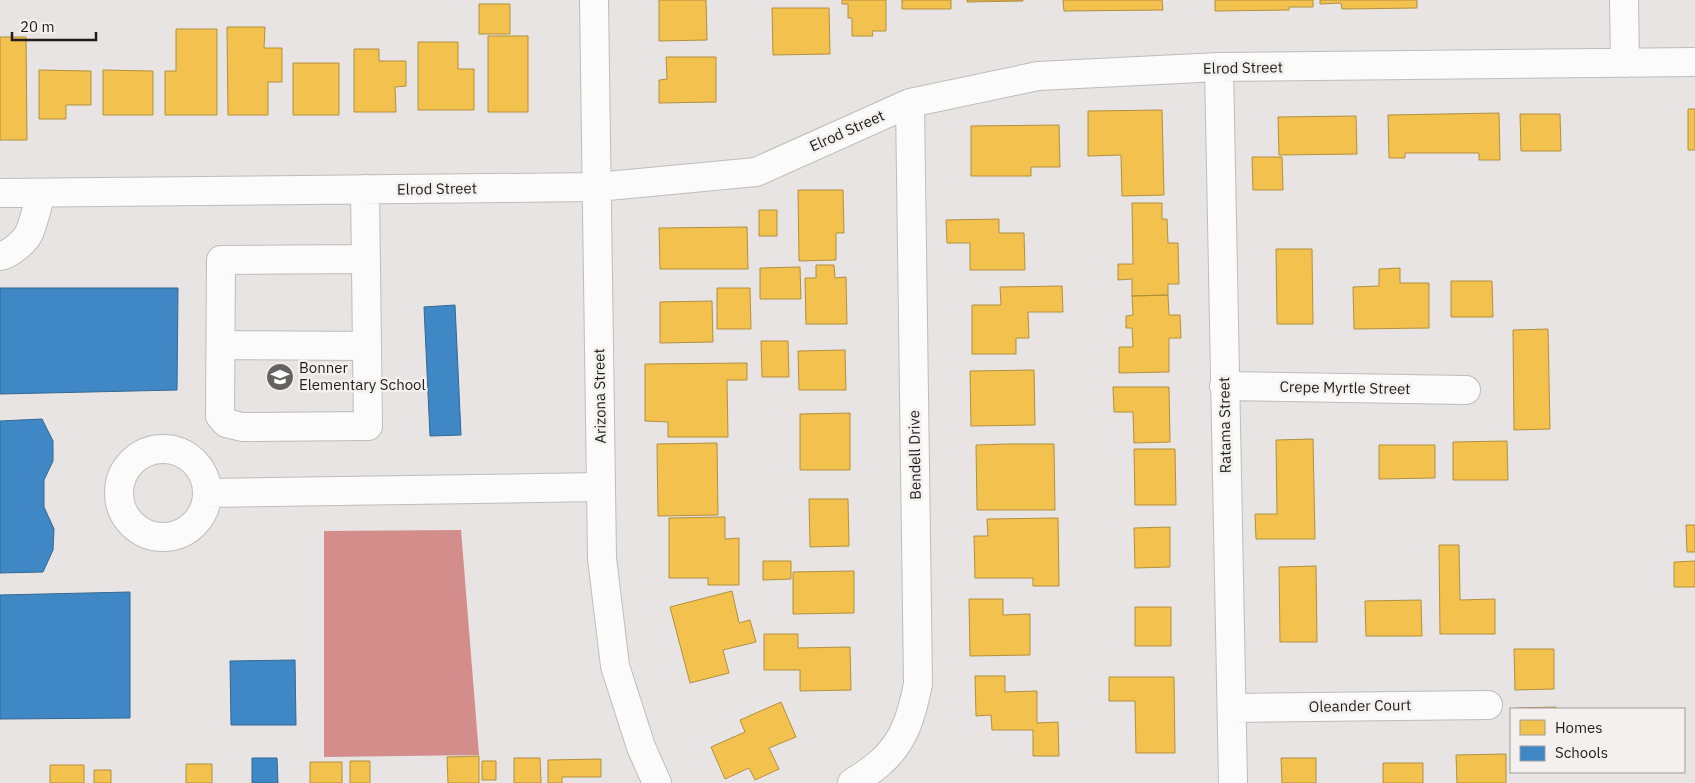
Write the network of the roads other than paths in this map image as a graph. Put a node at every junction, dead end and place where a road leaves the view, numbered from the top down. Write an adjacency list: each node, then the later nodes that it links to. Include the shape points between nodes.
1 (594, 0): 7 (street, Arizona Street)
2 (1624, 0): 4 (street)
3 (1695, 62): 4 (street, Elrod Street)
4 (1625, 63): 5 (street, Elrod Street)
5 (1219, 67): 6 (street, Elrod Street, via 1038,76); 15 (street, Ratama Street)
6 (910, 102): 7 (street, Elrod Street, via 756,172); 22 (street, Bendell Drive, via 918,684 912,714 901,739 882,762)
7 (597, 187): 8 (street, Elrod Street); 17 (street, Arizona Street)
8 (365, 190): 10 (street, Elrod Street); 12 (street)
9 (0, 193): 10 (street, Elrod Street)
10 (41, 193): 11 (street, via 28,235)
11 (0, 256)
12 (366, 259): 13 (street, via 221,260); 14 (street)
13 (221, 345): 14 (street); 14 (street, via 220,416 226,423 242,427 368,426)
14 (367, 346)
15 (1224, 386): 16 (street, Crepe Myrtle Street); 20 (street, Ratama Street)
16 (1466, 390)
17 (601, 488): 18 (street); 21 (street, Arizona Street, via 602,558 616,666 640,747)
18 (207, 493)
19 (1488, 705): 20 (street, Oleander Court)
20 (1232, 708): 23 (street, Ratama Street)
21 (657, 783)
22 (852, 783)
23 (1233, 783)

